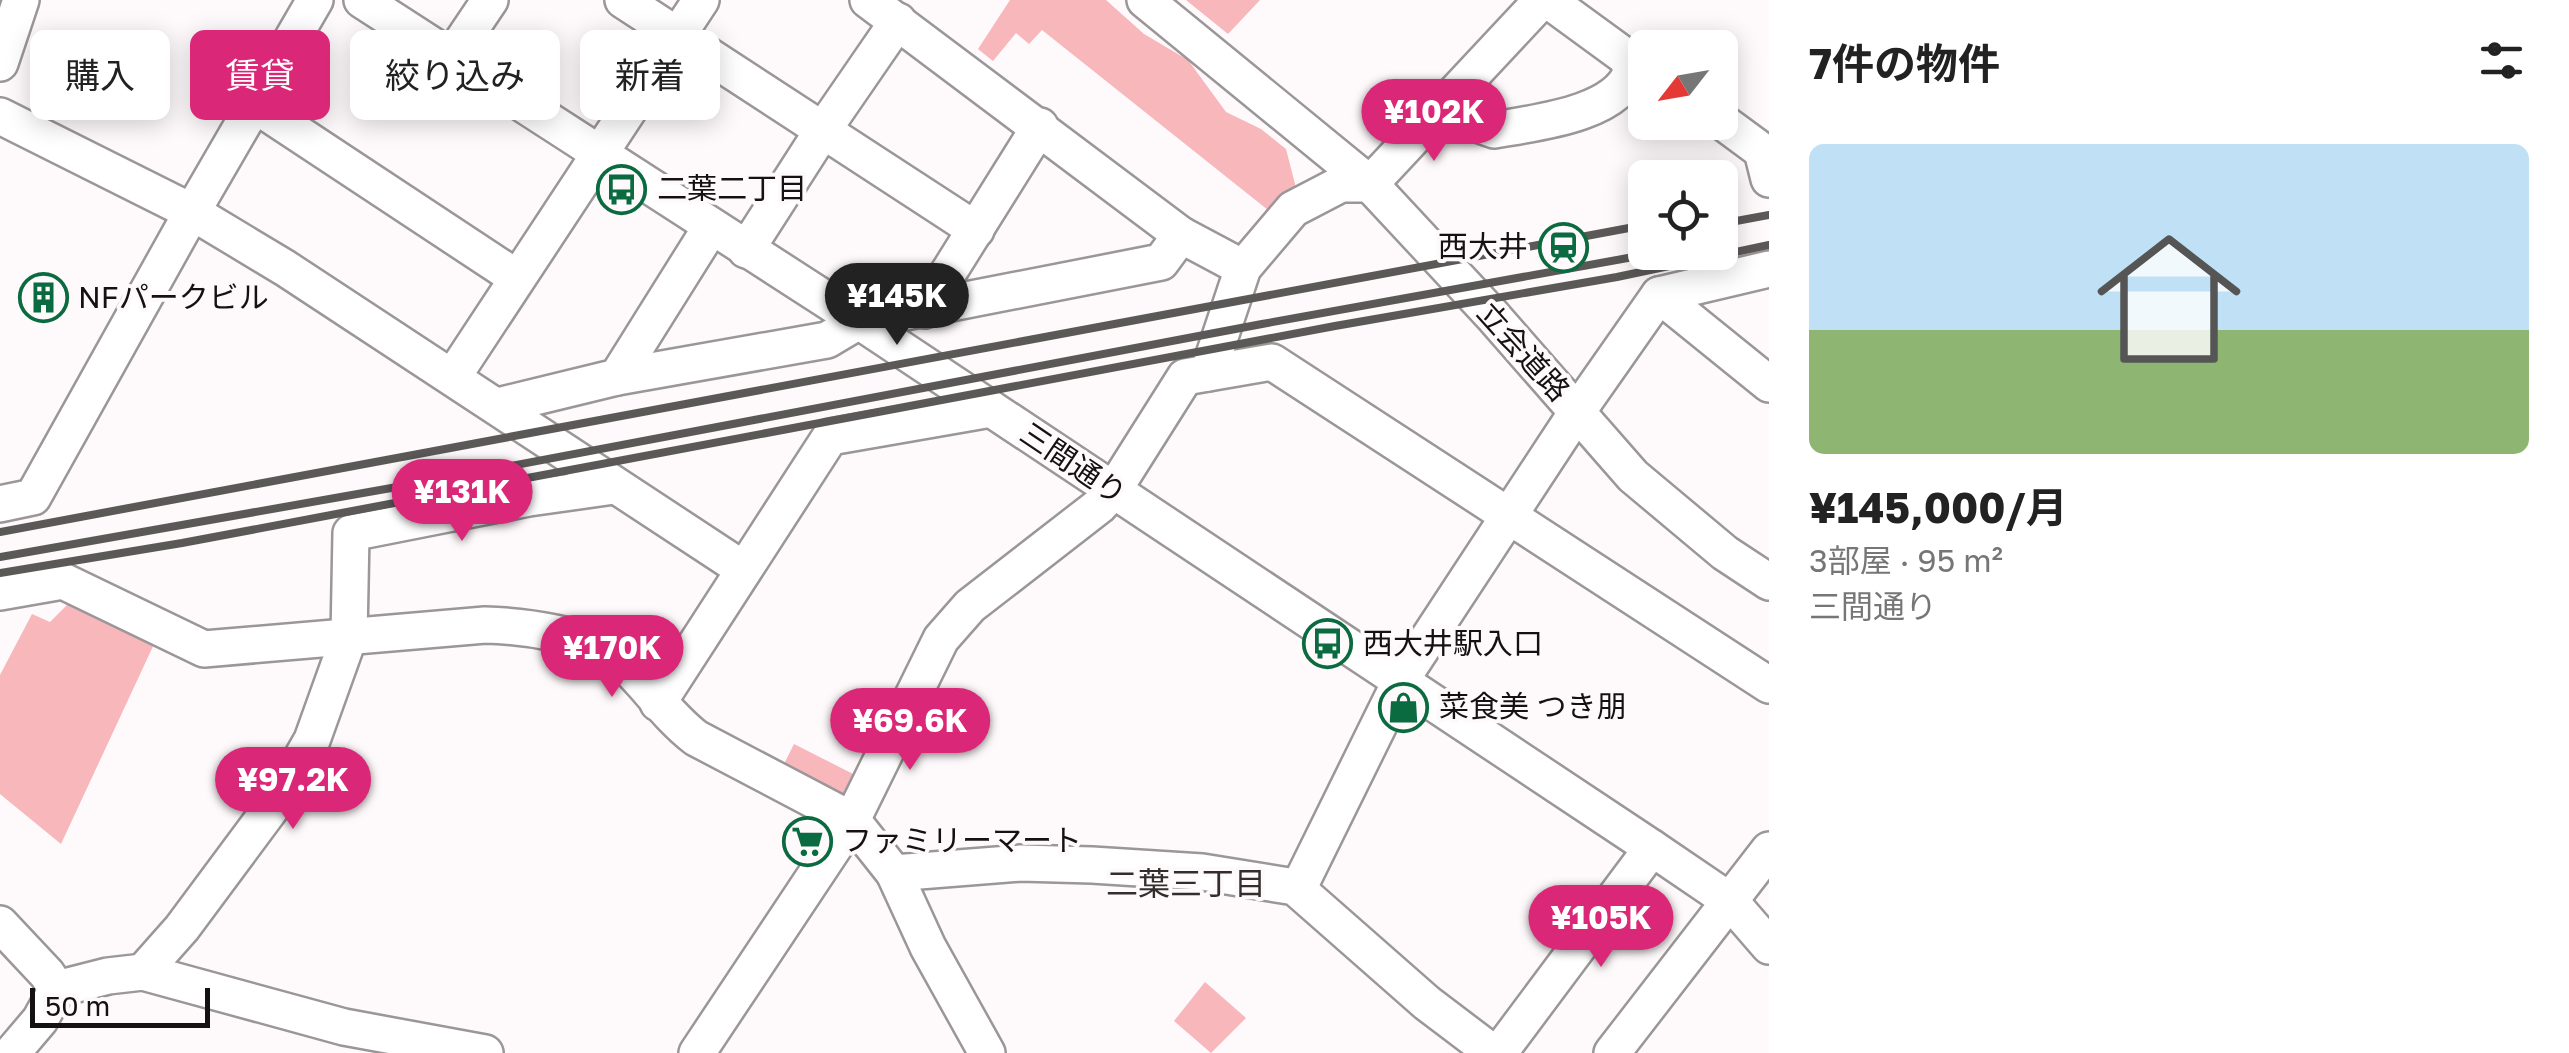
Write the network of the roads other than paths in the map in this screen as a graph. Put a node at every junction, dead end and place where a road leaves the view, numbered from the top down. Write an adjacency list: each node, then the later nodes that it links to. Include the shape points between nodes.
1 (21, 0): 17 (street)
2 (315, 0): 11 (street)
3 (362, 0): 12 (street, 三間通り)
4 (490, 0): 13 (street)
5 (623, 0): 14 (street)
6 (702, 0): 15 (street)
7 (868, 0): 10 (street)
8 (1144, 0): 31 (street)
9 (1545, 0): 16 (street); 20 (street)
10 (898, 20): 26 (street); 27 (street)
11 (298, 30)
12 (408, 30)
13 (470, 30)
14 (669, 30)
15 (682, 30)
16 (1628, 61)
17 (0, 63)
18 (720, 63): 27 (street)
19 (1628, 85): 20 (street, via 1582,111 1494,130)
20 (1450, 99): 31 (street)
21 (0, 116): 32 (street)
22 (246, 120): 32 (street)
23 (278, 120): 39 (street)
24 (546, 120): 29 (street, 三間通り)
25 (621, 120): 29 (street)
26 (1040, 126): 34 (street); 35 (street)
27 (823, 130): 34 (street); 36 (street)
28 (1738, 133): 30 (street, via 1762,151)
29 (598, 154): 33 (street, 三間通り); 39 (street)
30 (1769, 178)
31 (1382, 196): 37 (street, via 1341,184 1293,210); 49 (street, 立会道路)
32 (192, 212): 44 (street); 52 (street, via 33,497)
33 (711, 227): 36 (street, 三間通り); 45 (street)
34 (976, 230): 41 (street)
35 (1182, 235): 37 (street); 41 (street, via 1161,262)
36 (746, 250): 42 (street, 三間通り)
37 (1244, 268): 43 (street)
38 (1769, 268): 40 (street)
39 (516, 278): 44 (street)
40 (1659, 296): 46 (street); 49 (street)
41 (925, 310): 42 (street)
42 (859, 321): 45 (street, via 827,340); 48 (street, 三間通り)
43 (1208, 373): 51 (street, via 1185,377); 53 (street, via 1272,362)
44 (454, 376): 47 (street)
45 (617, 377): 47 (street)
46 (1769, 384)
47 (498, 406): 50 (street)
48 (991, 409): 51 (street, 三間通り); 54 (street, via 830,437)
49 (1577, 412): 53 (street); 55 (street, 立会道路, via 1633,476)
50 (614, 486): 54 (street); 57 (street, via 351,533)
51 (1114, 492): 58 (street, 三間通り); 61 (street, via 970,606 941,639)
52 (0, 504)
53 (1507, 516): 58 (street); 59 (street)
54 (743, 568): 60 (street)
55 (1769, 582)
56 (0, 592): 57 (street, via 63,581 204,649)
57 (349, 637): 60 (street, via 485,625 564,636 620,660); 69 (street, via 312,740 280,796)
58 (1402, 680): 62 (street, 三間通り); 65 (street)
59 (1769, 685)
60 (658, 704): 61 (street, via 696,738)
61 (852, 820): 64 (street); 74 (street)
62 (1652, 848): 66 (street, 三間通り); 75 (street)
63 (1769, 850): 66 (street)
64 (894, 873): 65 (street, via 1092,865 1202,872); 71 (street)
65 (1295, 888): 75 (street, via 1427,1003)
66 (1730, 901): 68 (street, 三間通り); 76 (street)
67 (0, 924): 70 (street)
68 (1769, 946)
69 (143, 972): 70 (street); 73 (street, via 344,1027)
70 (58, 990): 72 (street)
71 (974, 1045)
72 (12, 1053)
73 (484, 1053)
74 (696, 1053)
75 (1496, 1053)
76 (1612, 1053)

